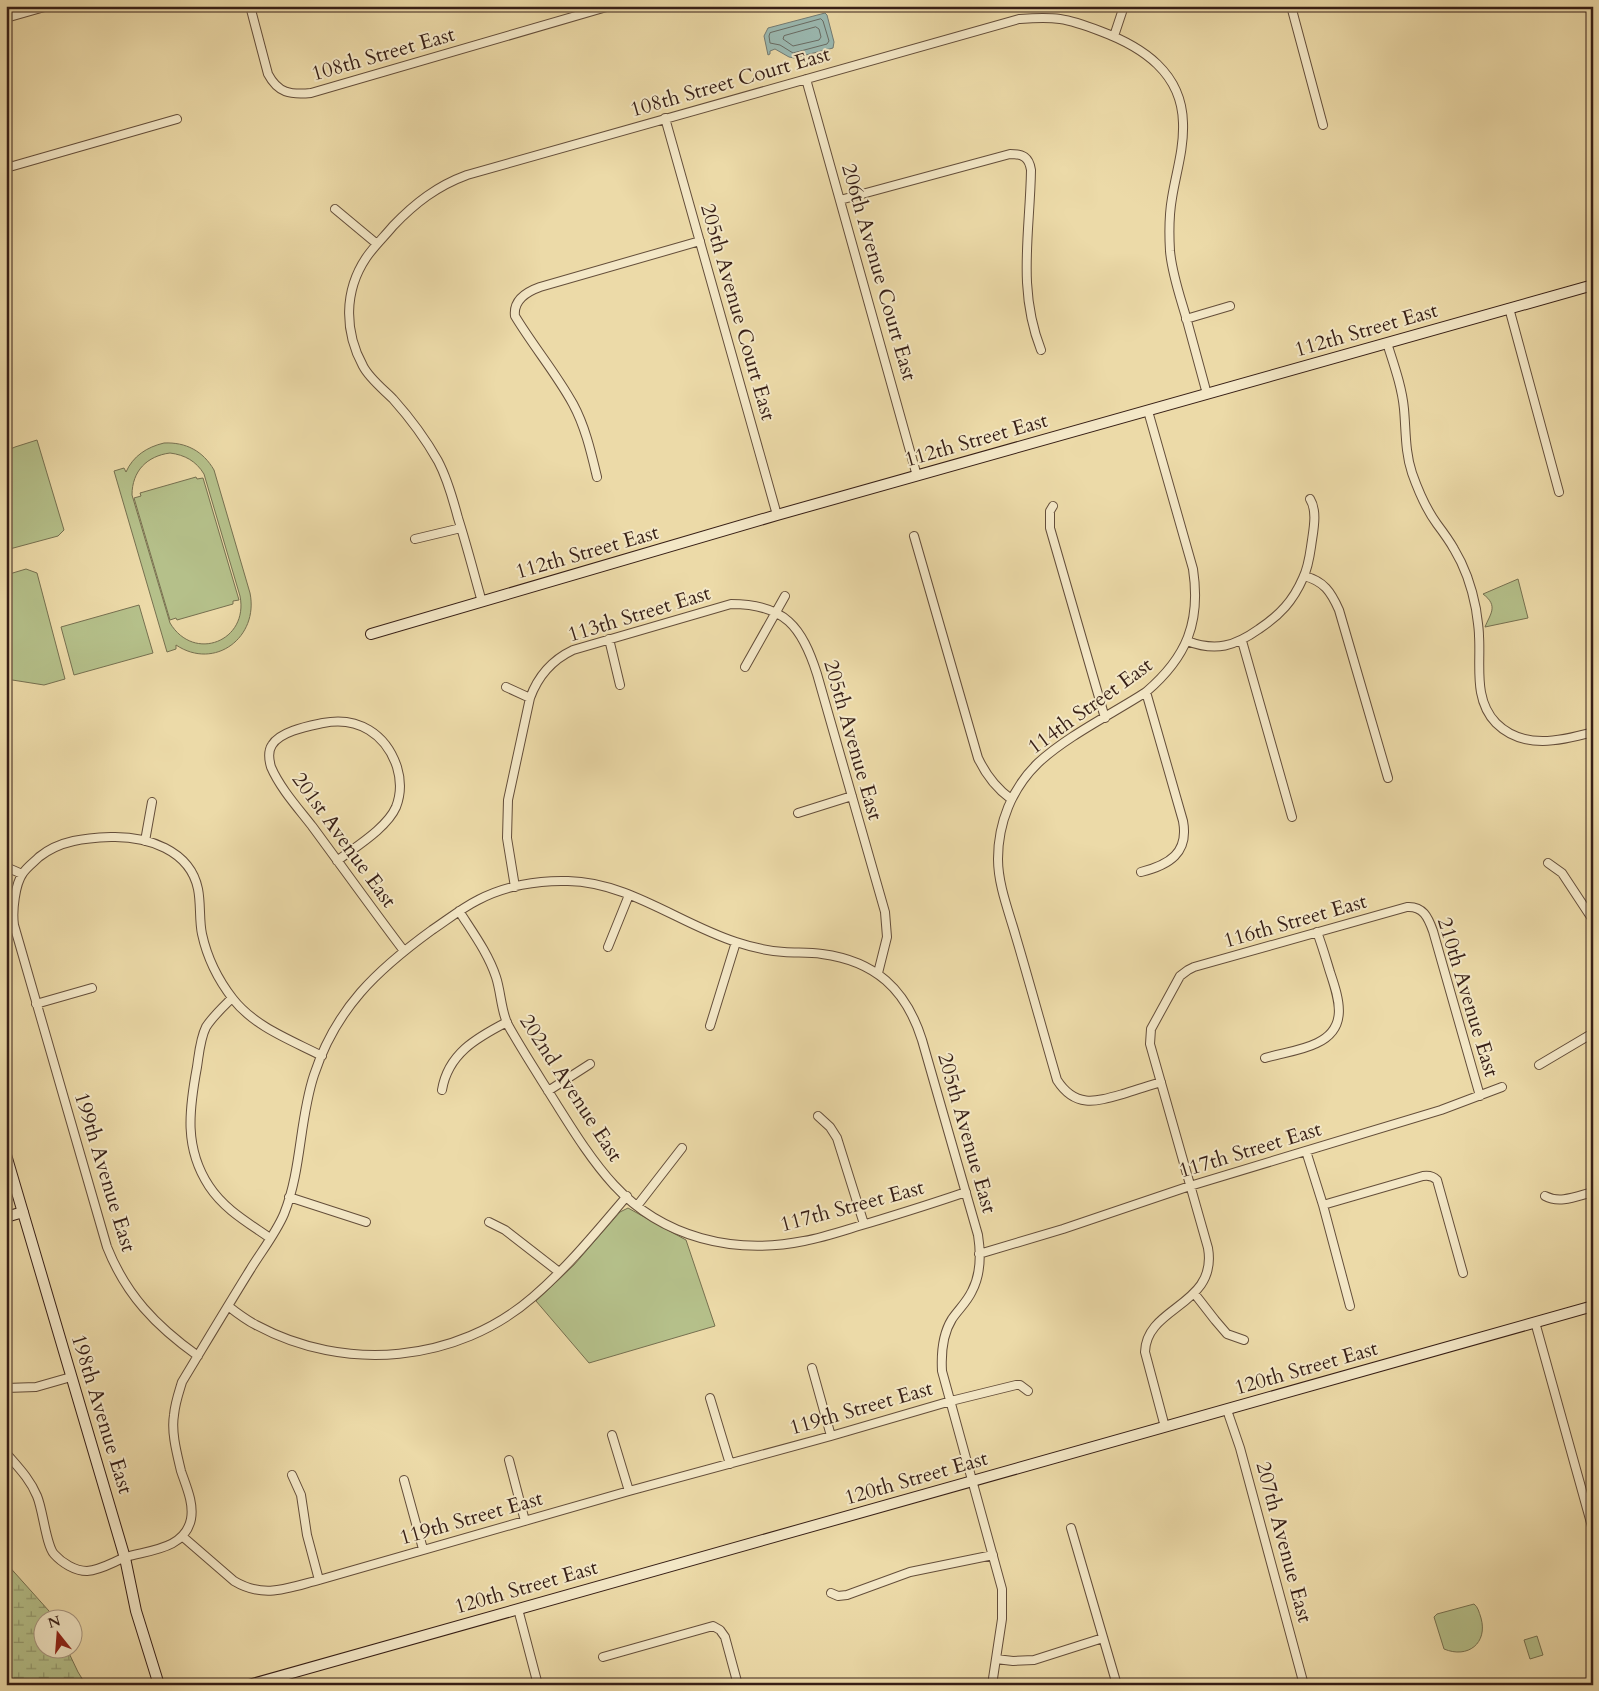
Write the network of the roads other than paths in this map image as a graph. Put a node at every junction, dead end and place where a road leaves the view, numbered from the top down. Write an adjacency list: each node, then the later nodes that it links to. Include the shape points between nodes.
1 (48, 6): 6 (street)
2 (250, 6): 3 (street, 108th Street East, via 268,74 273,84 292,94 311,93)
3 (610, 6)
4 (1124, 6): 7 (street)
5 (1291, 6): 11 (street)
6 (6, 18)
7 (1114, 36): 8 (street, 108th Street Court East, via 1060,19 1019,19); 21 (street, 108th Street Court East, via 1141,50 1163,69 1180,105 1183,137 1171,200 1170,251)
8 (806, 78): 9 (street, 108th Street Court East); 14 (street, 206th Avenue Court East)
9 (665, 118): 16 (street, 205th Avenue Court East); 17 (street, 108th Street Court East, via 451,180 418,202)
10 (176, 119): 13 (street)
11 (1323, 125)
12 (6, 157): 13 (street)
13 (8, 167)
14 (840, 200): 23 (street, via 1010,154 1021,154 1028,159 1031,170 1027,290); 26 (street, 206th Avenue Court East)
15 (335, 209): 17 (street)
16 (700, 242): 27 (street, via 540,287 528,292 514,310 574,405 586,434); 31 (street, 205th Avenue Court East)
17 (377, 244): 32 (street, 108th Street Court East, via 366,258 352,288 348,320 353,345 364,368 395,401 439,463)
18 (1593, 285): 20 (street, 112th Street East)
19 (1230, 306): 21 (street)
20 (1509, 308): 22 (street, 112th Street East); 28 (street)
21 (1186, 319): 24 (street, 108th Street Court East)
22 (1388, 343): 24 (street, 112th Street East); 49 (street, via 1402,396 1405,440 1412,473 1428,509 1454,548 1476,609 1481,694 1490,715 1502,728 1519,737 1538,741)
23 (1041, 350)
24 (1207, 394): 25 (street, 112th Street East)
25 (1148, 411): 26 (street, 112th Street East); 41 (street, 114th Street East, via 1193,569 1195,613)
26 (917, 476): 31 (street, 112th Street East)
27 (597, 477)
28 (1559, 492)
29 (1310, 499): 35 (street, via 1313,534)
30 (1053, 506): 48 (street, via 1050,528)
31 (777, 515): 37 (street, 112th Street East)
32 (461, 528): 34 (street); 37 (street, 108th Street Court East)
33 (914, 536): 52 (street, via 978,758 991,781)
34 (415, 539)
35 (1304, 576): 42 (street, via 1284,610); 50 (street, via 1328,589 1339,610)
36 (785, 596): 38 (street)
37 (482, 602): 39 (street, 112th Street East)
38 (775, 613): 40 (street, 113th Street East, via 758,606 732,604); 43 (street); 51 (street, 205th Avenue East, via 798,630 810,654)
39 (371, 634)
40 (609, 639): 45 (street); 47 (street, 113th Street East, via 573,650 557,659 540,677)
41 (1187, 641): 42 (street, via 1217,647); 46 (street, 114th Street East, via 1170,669)
42 (1242, 641): 55 (street)
43 (745, 667)
44 (506, 686): 47 (street)
45 (620, 686)
46 (1146, 692): 48 (street, 114th Street East); 60 (street, via 1184,832 1182,845 1173,859)
47 (530, 698): 62 (street, via 508,800 507,838)
48 (1104, 718): 52 (street, 114th Street East, via 1037,764)
49 (1593, 732)
50 (1388, 778)
51 (852, 796): 54 (street); 71 (street, 205th Avenue East, via 885,912 887,937)
52 (1011, 799): 82 (street, via 999,844 999,872 1057,1080 1070,1094 1083,1100 1098,1101)
53 (152, 802): 56 (street)
54 (798, 813)
55 (1292, 817)
56 (145, 841): 61 (street, via 118,837 62,844 41,856); 73 (street, via 172,852 190,870 198,888 205,944 214,968)
57 (337, 861): 57 (street, 201st Avenue East, via 384,824 396,807 400,782 396,764 379,736 366,728 327,723 279,737 272,745 270,761 276,776); 70 (street, 201st Avenue East)
58 (1548, 863): 66 (street, via 1562,873)
59 (6, 867): 61 (street)
60 (1141, 872)
61 (22, 874): 74 (street, 199th Avenue East, via 15,899 14,925)
62 (515, 887): 63 (street, via 567,881); 65 (street, via 478,900)
63 (629, 895): 68 (street); 69 (street)
64 (1421, 910): 67 (street, 116th Street East, via 1407,907); 86 (street, 210th Avenue East, via 1428,917 1433,931)
65 (459, 912): 70 (street); 75 (street, 202nd Avenue East, via 491,965)
66 (1593, 920)
67 (1317, 932): 79 (street, via 1338,995 1337,1023 1317,1043); 82 (street, 116th Street East, via 1194,967 1180,976 1151,1029 1150,1044)
68 (736, 942): 71 (street, via 774,951 846,958); 76 (street)
69 (608, 947)
70 (404, 951): 78 (street, via 373,977 349,1006)
71 (878, 973): 92 (street, 205th Avenue East, via 897,990 918,1026)
72 (92, 988): 74 (street)
73 (232, 998): 78 (street, via 262,1025); 104 (street, via 210,1021 201,1042 190,1104 190,1135 200,1170 219,1199 233,1213)
74 (36, 1004): 114 (street, 199th Avenue East, via 111,1257 144,1309 162,1329)
75 (507, 1022): 84 (street, via 457,1055 447,1069); 85 (street, 202nd Avenue East)
76 (710, 1026)
77 (1593, 1033): 81 (street)
78 (322, 1056): 96 (street, via 311,1086)
79 (1264, 1058)
80 (590, 1064): 85 (street)
81 (1540, 1065)
82 (1161, 1082): 91 (street)
83 (1502, 1087): 86 (street, 117th Street East)
84 (442, 1090)
85 (548, 1091): 94 (street, 202nd Avenue East, via 594,1160)
86 (1480, 1096): 89 (street, 117th Street East)
87 (818, 1116): 103 (street, via 830,1126 837,1138)
88 (682, 1148): 98 (street)
89 (1306, 1151): 91 (street, 117th Street East); 97 (street)
90 (6, 1155): 99 (street, 198th Avenue East)
91 (1190, 1186): 105 (street, 117th Street East); 108 (street, via 1210,1262 1206,1279)
92 (966, 1192): 103 (street, 117th Street East); 105 (street, 205th Avenue East, via 978,1235)
93 (1593, 1192): 95 (street, via 1552,1200)
94 (626, 1196): 98 (street, 117th Street East); 106 (street)
95 (1545, 1196)
96 (290, 1197): 101 (street); 104 (street)
97 (1323, 1205): 107 (street, via 1423,1176 1434,1177); 110 (street)
98 (637, 1206): 103 (street, 117th Street East, via 683,1233 738,1245 796,1243)
99 (23, 1212): 100 (street); 116 (street, 198th Avenue East)
100 (6, 1217)
101 (366, 1222)
102 (489, 1222): 106 (street, via 505,1230)
103 (864, 1224)
104 (270, 1238): 109 (street)
105 (979, 1254): 120 (street, 205th Avenue East, via 980,1265 973,1290 946,1329 942,1348 942,1371)
106 (559, 1272): 109 (street, via 534,1296 491,1326 450,1344 404,1354 360,1355 311,1347 255,1325)
107 (1463, 1273)
108 (1194, 1293): 113 (street, via 1227,1334); 122 (street, via 1154,1328 1145,1346)
109 (228, 1306): 114 (street)
110 (1350, 1306)
111 (1593, 1306): 112 (street, 120th Street East)
112 (1535, 1322): 121 (street, 120th Street East); 134 (street)
113 (1244, 1340)
114 (198, 1356): 135 (street, via 182,1382 173,1416 177,1454 191,1505 190,1520)
115 (812, 1368): 124 (street)
116 (71, 1377): 117 (street, via 36,1388); 138 (street, 198th Avenue East)
117 (6, 1388)
118 (1028, 1391): 120 (street, 119th Street East, via 1016,1385)
119 (710, 1398): 127 (street)
120 (951, 1400): 124 (street, 119th Street East); 130 (street, 205th Avenue East)
121 (1227, 1410): 122 (street, 120th Street East); 151 (street, 207th Avenue East)
122 (1164, 1427): 130 (street, 120th Street East)
123 (612, 1435): 131 (street)
124 (831, 1436): 127 (street, 119th Street East)
125 (6, 1453): 138 (street, via 25,1474 37,1495 53,1553 67,1565 86,1571)
126 (509, 1460): 132 (street)
127 (730, 1464): 131 (street, 119th Street East)
128 (292, 1474): 139 (street, via 301,1495)
129 (404, 1480): 136 (street)
130 (972, 1481): 137 (street, 205th Avenue East); 141 (street, 120th Street East)
131 (629, 1491): 132 (street, 119th Street East)
132 (525, 1521): 136 (street, 119th Street East)
133 (1071, 1528): 142 (street)
134 (1593, 1530)
135 (182, 1536): 138 (street, via 162,1548); 139 (street, 119th Street East, via 234,1581 248,1589 275,1591)
136 (423, 1550): 139 (street, 119th Street East)
137 (993, 1555): 140 (street, via 910,1572 847,1595); 144 (street, 205th Avenue East, via 1002,1589 1002,1619)
138 (125, 1558): 145 (street, 198th Avenue East, via 136,1611)
139 (319, 1580)
140 (832, 1594)
141 (518, 1609): 146 (street, 120th Street East); 147 (street)
142 (1103, 1638): 144 (street, via 1034,1660); 150 (street)
143 (603, 1657): 148 (street, via 705,1627 717,1628 724,1638)
144 (996, 1659): 149 (street, 205th Avenue East)
145 (159, 1685)
146 (249, 1685)
147 (538, 1685)
148 (738, 1685)
149 (992, 1685)
150 (1117, 1685)
151 (1304, 1685)

